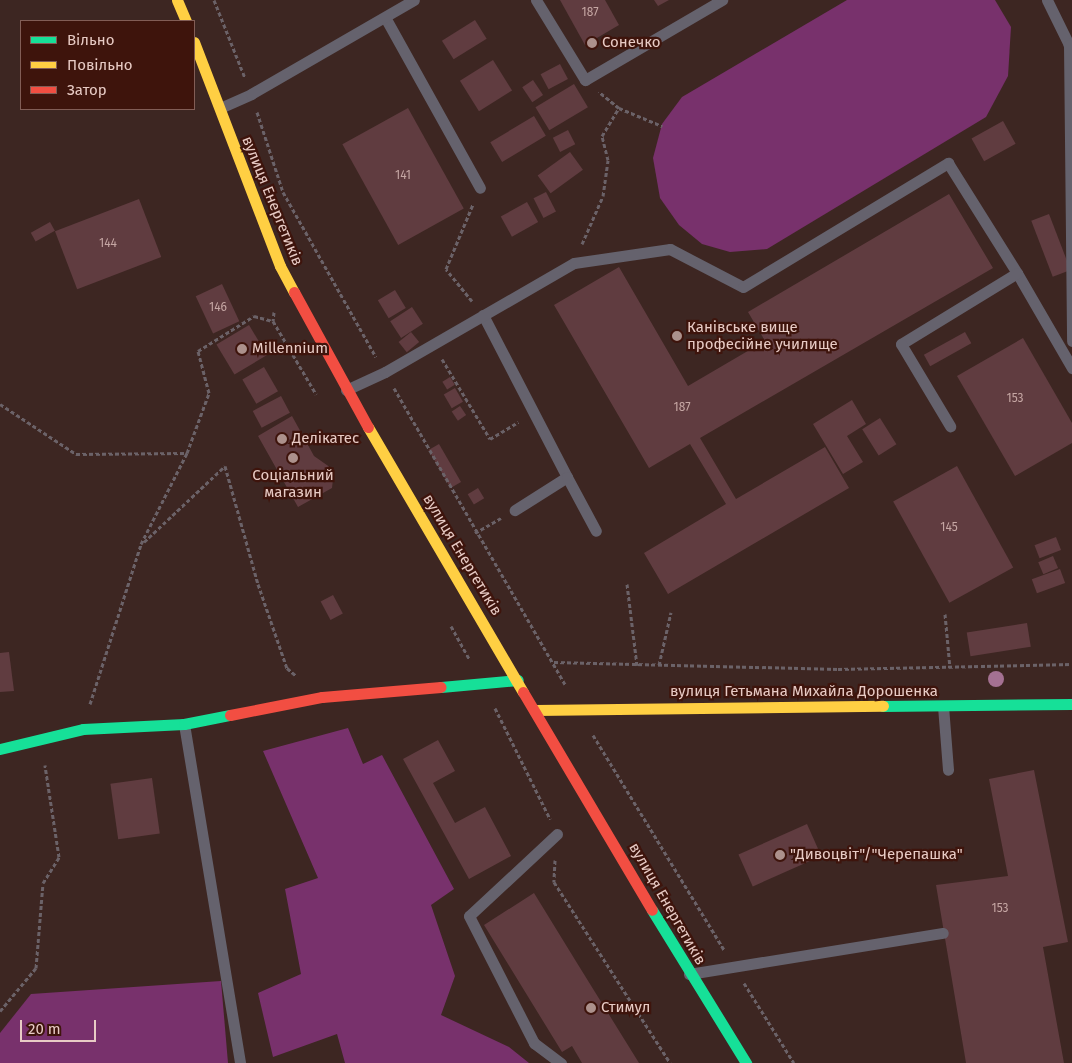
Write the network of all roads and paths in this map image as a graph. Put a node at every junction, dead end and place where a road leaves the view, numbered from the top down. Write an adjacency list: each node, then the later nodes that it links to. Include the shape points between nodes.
1 (177, 0): 8 (main road)
2 (214, 0): 12 (path)
3 (414, 0): 7 (lane)
4 (536, 0): 11 (lane)
5 (722, 0): 11 (lane)
6 (1047, 0): 10 (lane)
7 (386, 19): 12 (lane); 17 (lane)
8 (186, 20)
9 (195, 45): 13 (main road, вулиця Енергетиків)
10 (1071, 46): 16 (lane)
11 (585, 80): 14 (path)
12 (251, 94): 13 (lane); 25 (path, via 283,192)
13 (220, 108): 26 (main road, вулиця Енергетиків, via 280,266)
14 (619, 108): 15 (path); 18 (path, via 602,136 608,160 603,196)
15 (662, 126)
16 (1070, 165): 22 (lane)
17 (480, 188): 20 (path, via 446,269)
18 (574, 263): 19 (lane, via 670,249 743,287 948,163); 20 (lane)
19 (1017, 273): 24 (lane); 29 (lane, via 901,344)
20 (484, 315): 23 (lane); 28 (lane)
21 (272, 321): 30 (path, via 254,316 198,351 209,393)
22 (1072, 341)
23 (433, 344): 25 (lane); 28 (path, via 490,439)
24 (1072, 368)
25 (385, 372): 26 (lane); 34 (path)
26 (346, 390): 44 (main road, вулиця Енергетиків)
27 (0, 404): 30 (path, via 76,454)
28 (536, 412): 31 (lane)
29 (950, 426)
30 (187, 453): 35 (path)
31 (567, 478): 32 (lane); 33 (lane)
32 (515, 510): 34 (path)
33 (596, 531)
34 (476, 533): 39 (path)
35 (141, 544): 45 (path, via 225,466 258,584 287,668); 51 (path)
36 (626, 584): 41 (path)
37 (671, 612): 42 (path)
38 (945, 614): 43 (path)
39 (554, 662): 41 (path); 48 (path)
40 (1072, 664): 43 (path)
41 (637, 665): 42 (path)
42 (659, 665): 43 (path)
43 (950, 668)
44 (518, 680): 45 (main road); 49 (main road, вулиця Енергетиків)
45 (322, 697): 50 (main road)
46 (1072, 704): 47 (main road, вулиця Гетьмана Михайла Дорошенка)
47 (944, 706): 48 (main road, вулиця Гетьмана Михайла Дорошенка); 54 (lane)
48 (577, 708): 49 (main road, вулиця Гетьмана Михайла Дорошенка); 57 (path)
49 (535, 710): 58 (main road, вулиця Енергетиків)
50 (184, 724): 51 (main road); 60 (lane)
51 (83, 729): 52 (main road)
52 (42, 739): 53 (main road); 59 (path, via 59,857 44,883 36,968)
53 (0, 749)
54 (948, 770)
55 (557, 834): 61 (lane, via 469,916 534,1043)
56 (943, 933): 57 (lane, via 788,956)
57 (735, 968): 58 (lane); 63 (path)
58 (690, 974): 62 (main road, вулиця Енергетиків)
59 (0, 1011)
60 (240, 1063)
61 (561, 1063)
62 (746, 1063)
63 (794, 1063)

